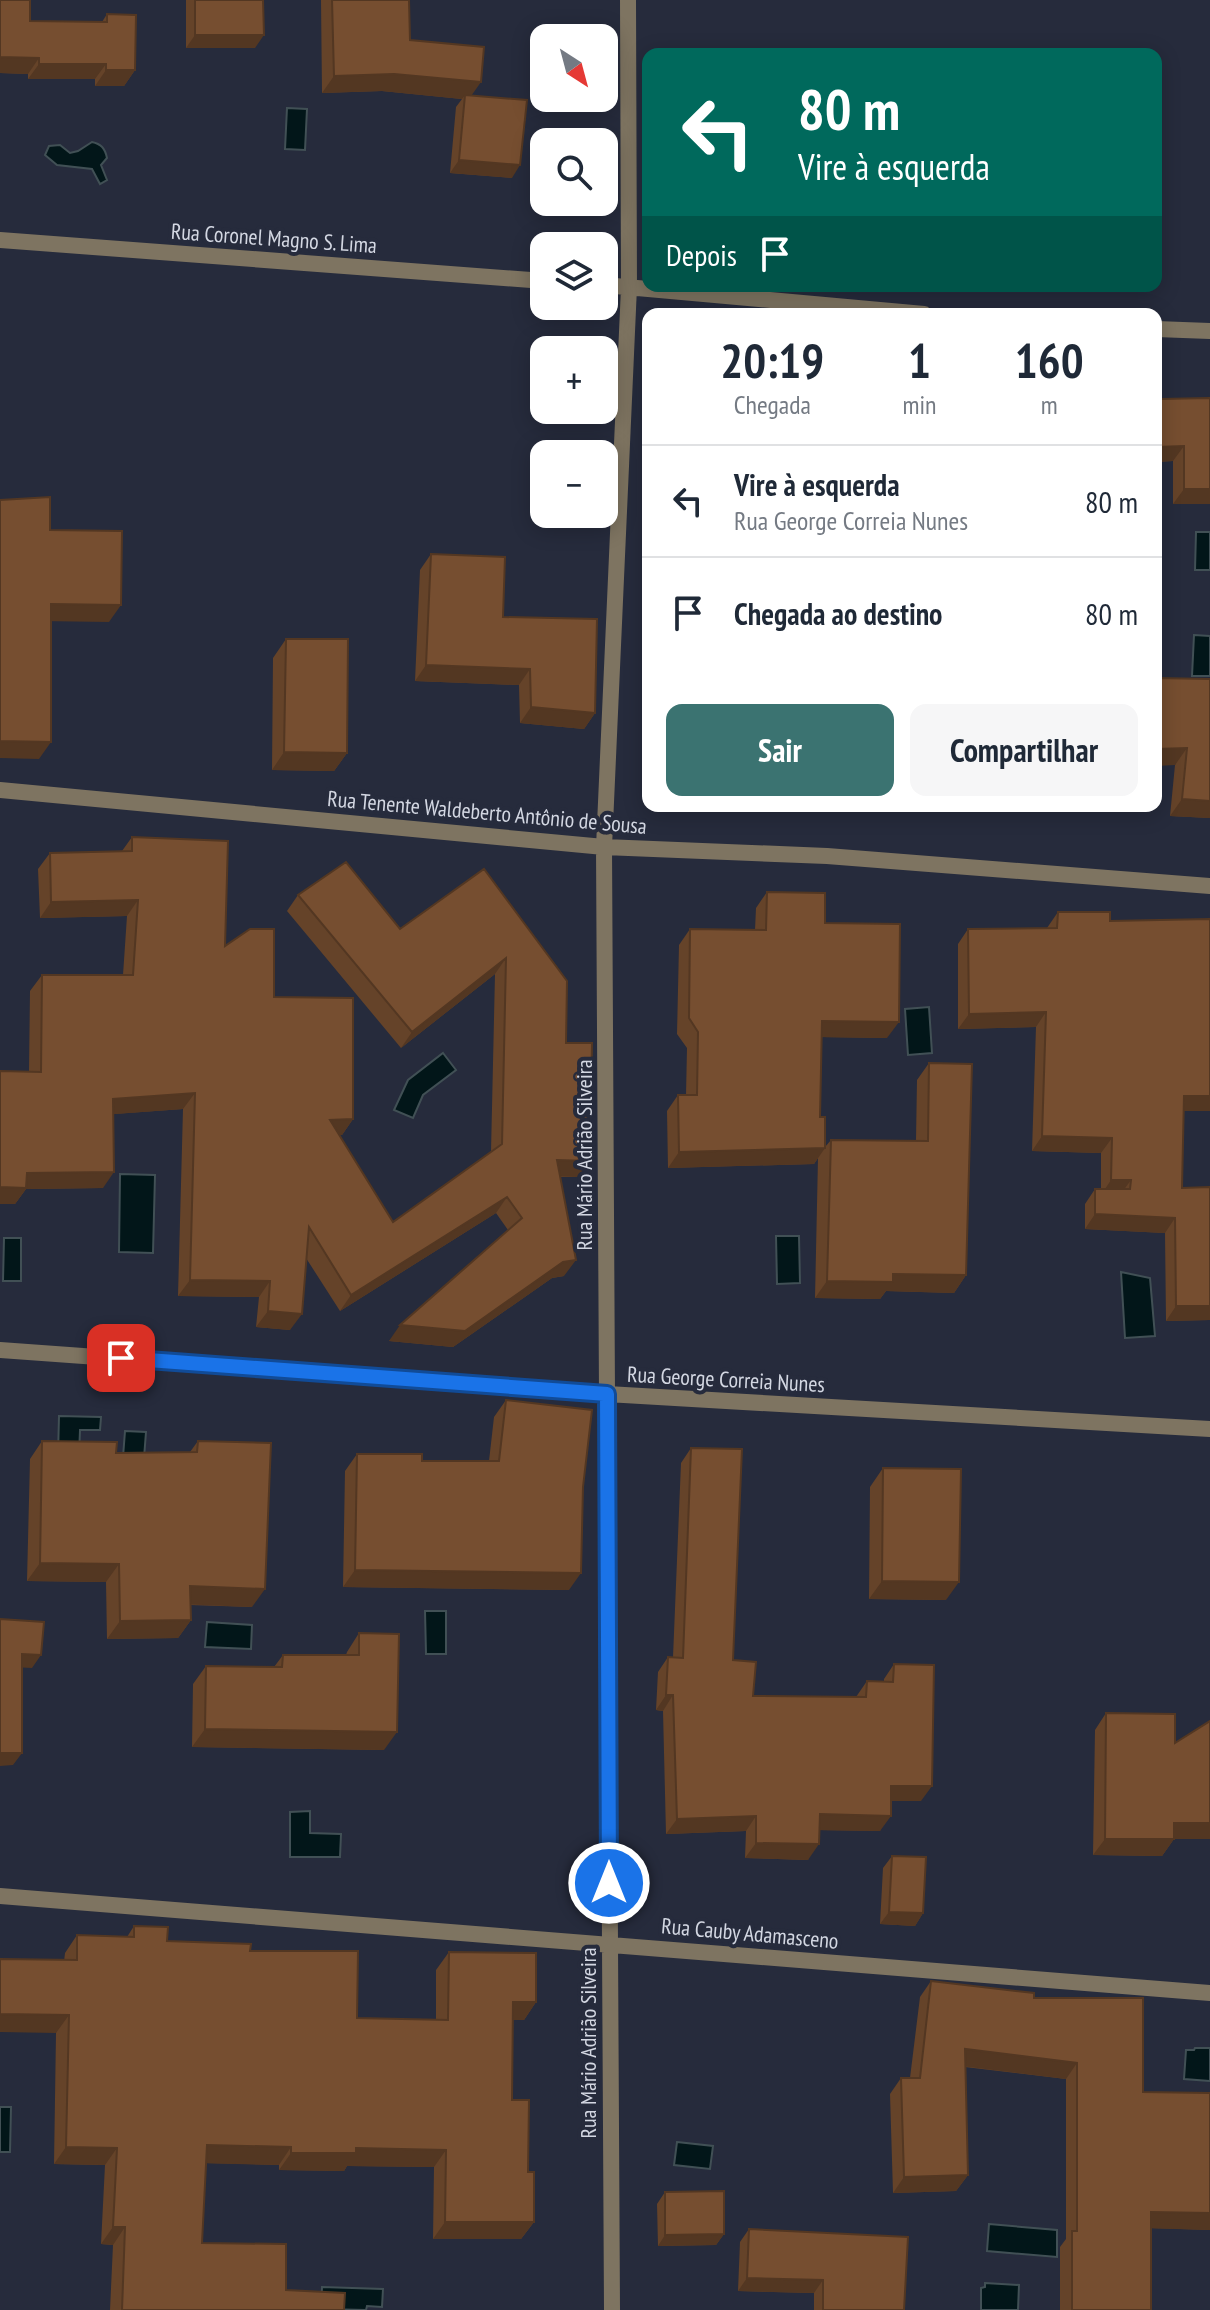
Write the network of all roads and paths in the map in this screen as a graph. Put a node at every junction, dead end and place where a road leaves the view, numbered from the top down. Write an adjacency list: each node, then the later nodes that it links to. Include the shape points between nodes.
1 (628, 0): 5 (street, Rua Mário Adrião Silveira)
2 (0, 240): 3 (street, Rua Coronel Magno S. Lima)
3 (530, 280)
4 (618, 286): 5 (street)
5 (629, 287): 6 (street); 12 (street, Rua Mário Adrião Silveira)
6 (642, 288)
7 (684, 292): 8 (street)
8 (858, 308)
9 (1162, 329): 10 (street)
10 (1210, 331)
11 (0, 790): 12 (street, Rua Tenente Waldeberto Antônio de Sousa)
12 (604, 847): 13 (street, Rua Tenente Waldeberto Antônio de Sousa, via 827,856); 15 (street, Rua Mário Adrião Silveira)
13 (1210, 886)
14 (0, 1350): 15 (street, Rua George Correia Nunes)
15 (607, 1394): 16 (street, Rua George Correia Nunes); 18 (street, Rua Mário Adrião Silveira)
16 (1210, 1429)
17 (0, 1896): 18 (street, Rua Cauby Adamasceno)
18 (610, 1944): 19 (street, Rua Cauby Adamasceno); 20 (street, Rua Mário Adrião Silveira)
19 (1210, 1993)
20 (612, 2310)

